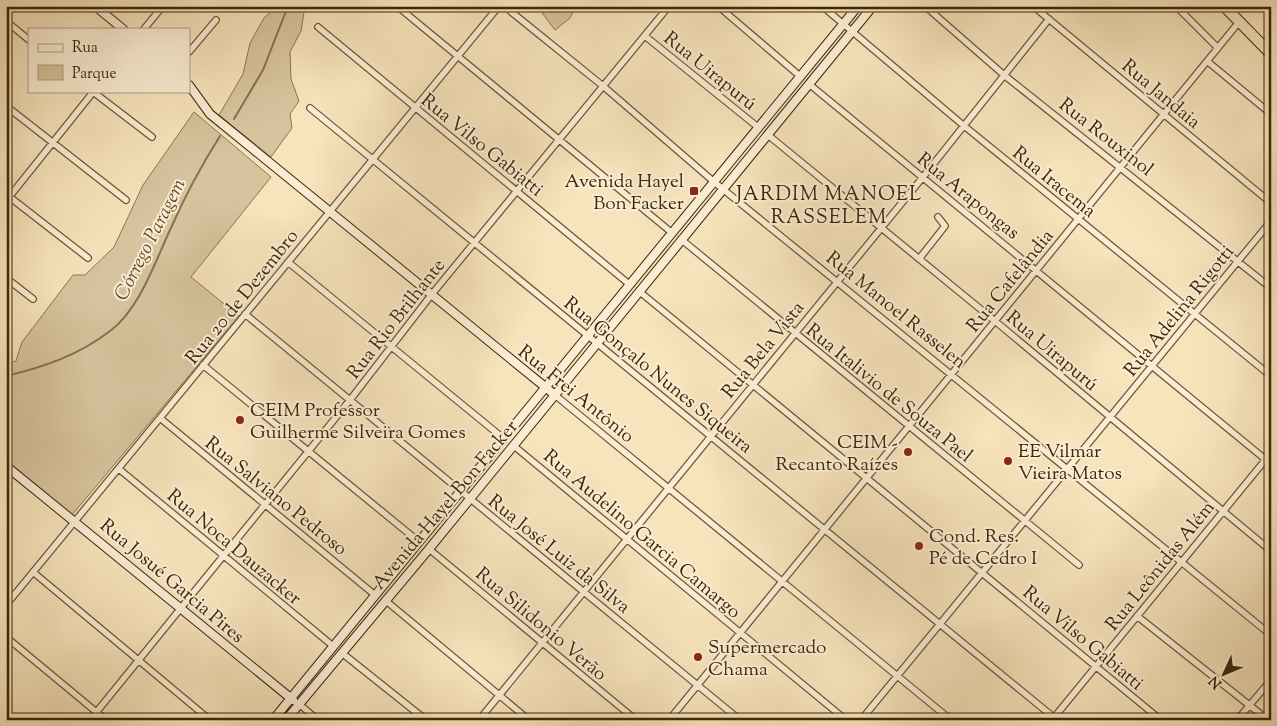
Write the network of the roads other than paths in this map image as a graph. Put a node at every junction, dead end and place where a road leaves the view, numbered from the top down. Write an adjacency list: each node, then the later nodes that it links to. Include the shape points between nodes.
1 (163, 6): 22 (street)
2 (398, 6): 29 (street)
3 (499, 6): 29 (street, Rua 20 de Dezembro)
4 (504, 6): 35 (street, Rua Manoel Rasselen)
5 (669, 6): 24 (street, Rua Rio Brilhante)
6 (718, 6): 32 (street)
7 (822, 6): 19 (street, Rua Iracema)
8 (858, 6): 19 (main road, Avenida Hayel Bon Facker)
9 (872, 6): 23 (main road, Avenida Hayel Bon Facker)
10 (925, 6): 31 (street, Rua Rouxinol)
11 (1033, 6): 15 (street, Rua Jandaia)
12 (1176, 6): 26 (street)
13 (1224, 6): 18 (highway)
14 (97, 7): 21 (main road)
15 (1049, 19): 31 (street, Rua Bela Vista); 40 (street, Rua Jandaia)
16 (216, 20): 27 (street)
17 (6, 21): 25 (street)
18 (1240, 22): 26 (street, Rua Cafelândia); 28 (highway)
19 (843, 23): 23 (street, Rua Iracema); 32 (main road, Avenida Hayel Bon Facker)
20 (318, 27): 39 (street, Rua Vilso Gabiatti)
21 (122, 28)
22 (145, 28)
23 (852, 30): 33 (main road, Avenida Hayel Bon Facker); 42 (street, Rua Iracema)
24 (645, 36): 35 (street, Rua Rio Brilhante); 43 (street, Rua Uirapurú)
25 (28, 39)
26 (1218, 48): 30 (street, Rua Cafelândia)
27 (190, 51)
28 (1271, 54)
29 (458, 56): 39 (street, Rua 20 de Dezembro); 46 (street)
30 (1207, 61): 40 (street, Rua Cafelândia); 41 (street)
31 (1004, 75): 42 (street, Rua Bela Vista); 49 (street, Rua Rouxinol)
32 (800, 77): 43 (main road, Avenida Hayel Bon Facker)
33 (810, 84): 44 (main road, Avenida Hayel Bon Facker); 50 (street, Rua Arapongas)
34 (190, 86): 57 (main road, Rua Frei Antônio, via 210,114)
35 (603, 86): 46 (street, Rua Rio Brilhante); 51 (street, Rua Manoel Rasselen)
36 (93, 92): 45 (street); 47 (street)
37 (6, 106): 47 (street)
38 (310, 108): 48 (street, Rua Gonçalo Nunes Siqueira)
39 (416, 108): 48 (street, Rua 20 de Dezembro); 53 (street, Rua Vilso Gabiatti)
40 (1164, 114): 49 (street, Rua Cafelândia); 56 (street, Rua Jandaia)
41 (1271, 114)
42 (963, 125): 50 (street, Rua Bela Vista); 59 (street, Rua Iracema)
43 (759, 128): 51 (main road, Avenida Hayel Bon Facker)
44 (768, 135): 52 (main road, Avenida Hayel Bon Facker); 61 (street, Rua Uirapurú)
45 (152, 137)
46 (560, 139): 53 (street, Rua Rio Brilhante); 62 (street)
47 (52, 144): 54 (street); 55 (street)
48 (372, 160): 57 (street, Rua 20 de Dezembro); 64 (street, Rua Gonçalo Nunes Siqueira)
49 (1121, 166): 59 (street, Rua Cafelândia); 67 (street, Rua Rouxinol)
50 (923, 177): 61 (street, Rua Bela Vista); 69 (street, Rua Arapongas)
51 (713, 181): 52 (street, Rua Manoel Rasselen); 62 (main road, Avenida Hayel Bon Facker)
52 (724, 188): 63 (main road, Avenida Hayel Bon Facker); 71 (street, Rua Manoel Rasselen)
53 (517, 191): 64 (street, Rua Rio Brilhante); 72 (street, Rua Vilso Gabiatti)
54 (7, 198): 65 (street)
55 (126, 200)
56 (1271, 203)
57 (330, 211): 68 (street, Rua 20 de Dezembro); 75 (main road, Rua Frei Antônio)
58 (938, 217): 66 (street, via 945,226)
59 (1078, 219): 69 (street, Rua Cafelândia); 78 (street, Rua Iracema)
60 (1271, 221): 67 (street, Rua Adelina Rigotti)
61 (880, 227): 66 (street, Rua Uirapurú); 71 (street, Rua Bela Vista)
62 (671, 232): 72 (main road, Avenida Hayel Bon Facker)
63 (682, 240): 74 (main road, Avenida Hayel Bon Facker); 80 (street, Rua Italivio de Souza Pael)
64 (476, 242): 75 (street, Rua Rio Brilhante); 81 (street, Rua Gonçalo Nunes Siqueira)
65 (88, 258)
66 (919, 259): 79 (street, Rua Uirapurú)
67 (1238, 260): 73 (street, Rua Rouxinol); 78 (street, Rua Adelina Rigotti)
68 (288, 262): 77 (street, Rua 20 de Dezembro); 83 (street)
69 (1037, 270): 79 (street, Rua Cafelândia); 85 (street, Rua Arapongas)
70 (6, 278): 76 (street)
71 (838, 280): 80 (street, Rua Bela Vista); 86 (street, Rua Manoel Rasselen)
72 (629, 284): 81 (main road, Avenida Hayel Bon Facker)
73 (1271, 288)
74 (640, 292): 82 (main road, Avenida Hayel Bon Facker); 88 (street, Rua Vilso Gabiatti)
75 (432, 294): 83 (street, Rua Rio Brilhante); 89 (main road, Rua Frei Antônio)
76 (33, 299)
77 (245, 314): 84 (street, Rua 20 de Dezembro); 91 (street, Rua José Luiz da Silva)
78 (1194, 314): 85 (street, Rua Adelina Rigotti); 87 (street, Rua Iracema)
79 (995, 321): 86 (street, Rua Cafelândia); 92 (street, Rua Uirapurú)
80 (794, 333): 88 (street, Rua Bela Vista); 94 (street, Rua Italivio de Souza Pael)
81 (587, 336): 82 (street, Rua Gonçalo Nunes Siqueira); 89 (main road, Avenida Hayel Bon Facker)
82 (598, 343): 90 (main road, Avenida Hayel Bon Facker); 95 (street, Rua Gonçalo Nunes Siqueira)
83 (391, 347): 91 (street, Rua Rio Brilhante); 96 (street)
84 (203, 365): 93 (street, Rua 20 de Dezembro); 98 (street)
85 (1152, 366): 92 (street, Rua Adelina Rigotti); 100 (street, Rua Arapongas)
86 (952, 373): 94 (street, Rua Cafelândia); 104 (street, Rua Manoel Rasselen)
87 (1271, 376)
88 (752, 384): 95 (street, Rua Bela Vista); 105 (street, Rua Vilso Gabiatti)
89 (544, 388): 90 (main road, Rua Frei Antônio); 96 (main road, Avenida Hayel Bon Facker)
90 (555, 395): 97 (main road, Avenida Hayel Bon Facker); 106 (street, Rua Frei Antônio)
91 (350, 400): 98 (street, Rua Rio Brilhante); 107 (street, Rua José Luiz da Silva)
92 (1110, 417): 104 (street, Rua Adelina Rigotti); 110 (street, Rua Uirapurú)
93 (160, 418): 103 (street, Rua 20 de Dezembro); 109 (street, Rua Salviano Pedroso)
94 (909, 426): 105 (street, Rua Cafelândia); 112 (street, Rua Italivio de Souza Pael)
95 (712, 436): 106 (street, Rua Bela Vista); 113 (street, Rua Gonçalo Nunes Siqueira)
96 (503, 438): 107 (main road, Avenida Hayel Bon Facker)
97 (514, 446): 108 (main road, Avenida Hayel Bon Facker); 114 (street, Rua Audelino Garcia Camargo)
98 (308, 451): 109 (street, Rua Rio Brilhante); 115 (street)
99 (1271, 453): 100 (street, Rua Leônidas Além)
100 (1265, 459): 101 (street, Rua Arapongas); 110 (street, Rua Leônidas Além)
101 (1271, 464)
102 (6, 466): 111 (main road, Rua Josué Garcia Pires)
103 (118, 468): 111 (street, Rua 20 de Dezembro); 118 (street, Rua Noca Dauzacker)
104 (1068, 468): 112 (street, Rua Adelina Rigotti); 119 (street, Rua Manoel Rasselen)
105 (868, 477): 113 (street, Rua Cafelândia); 121 (street, Rua Vilso Gabiatti)
106 (668, 489): 114 (street, Rua Bela Vista); 123 (street, Rua Frei Antônio)
107 (459, 492): 108 (street, Rua José Luiz da Silva); 115 (main road, Avenida Hayel Bon Facker)
108 (470, 499): 116 (main road, Avenida Hayel Bon Facker); 124 (street, Rua José Luiz da Silva)
109 (265, 503): 118 (street, Rua Rio Brilhante); 125 (street, Rua Salviano Pedroso)
110 (1223, 511): 117 (street, Rua Uirapurú); 119 (street, Rua Leônidas Além)
111 (75, 521): 122 (street, Rua 20 de Dezembro); 128 (main road, Rua Josué Garcia Pires)
112 (1024, 521): 120 (street, Rua Italivio de Souza Pael); 121 (street, Rua Adelina Rigotti)
113 (825, 529): 123 (street, Rua Cafelândia); 130 (street, Rua Gonçalo Nunes Siqueira)
114 (626, 540): 124 (street, Rua Bela Vista); 131 (street, Rua Audelino Garcia Camargo)
115 (418, 542): 125 (main road, Avenida Hayel Bon Facker)
116 (429, 550): 126 (main road, Avenida Hayel Bon Facker); 134 (street, Rua Silidonio Verão)
117 (1271, 551)
118 (223, 554): 128 (street, Rua Rio Brilhante); 135 (street, Rua Noca Dauzacker)
119 (1181, 562): 129 (street, Rua Leônidas Além); 132 (street, Rua Manoel Rasselen)
120 (1079, 566)
121 (983, 571): 130 (street, Rua Adelina Rigotti); 138 (street, Rua Vilso Gabiatti)
122 (33, 572): 127 (street, Rua 20 de Dezembro); 137 (street)
123 (782, 582): 131 (street, Rua Cafelândia); 139 (street, Rua Frei Antônio)
124 (584, 592): 134 (street, Rua Bela Vista); 141 (street, Rua José Luiz da Silva)
125 (375, 595): 135 (main road, Avenida Hayel Bon Facker)
126 (385, 600): 136 (main road, Avenida Hayel Bon Facker); 142 (street)
127 (6, 605)
128 (180, 608): 137 (street, Rua Rio Brilhante); 143 (main road, Rua Josué Garcia Pires)
129 (1137, 616): 138 (street, Rua Leônidas Além); 145 (street)
130 (940, 623): 139 (street, Rua Adelina Rigotti); 147 (street, Rua Gonçalo Nunes Siqueira)
131 (740, 633): 141 (street, Rua Cafelândia); 160 (street, Rua Audelino Garcia Camargo)
132 (1271, 635)
133 (6, 637): 146 (street)
134 (543, 643): 142 (street, Rua Bela Vista); 157 (street, Rua Silidonio Verão)
135 (333, 646): 143 (main road, Avenida Hayel Bon Facker)
136 (342, 653): 144 (main road, Avenida Hayel Bon Facker); 154 (street)
137 (138, 659): 146 (street, Rua Rio Brilhante); 150 (street)
138 (1095, 667): 147 (street, Rua Leônidas Além); 163 (street, Rua Vilso Gabiatti)
139 (897, 676): 161 (street, Rua Adelina Rigotti); 162 (street, Rua Frei Antônio)
140 (1271, 680): 145 (street)
141 (698, 685): 158 (street, Rua Cafelândia); 159 (street, Rua José Luiz da Silva)
142 (499, 695): 155 (street, Rua Bela Vista); 156 (street)
143 (290, 699): 144 (main road, Rua Josué Garcia Pires); 151 (main road, Avenida Hayel Bon Facker)
144 (299, 704): 152 (main road, Avenida Hayel Bon Facker); 153 (street, Rua Josué Garcia Pires)
145 (1250, 704): 164 (street); 165 (street)
146 (96, 712): 148 (street, Rua Rio Brilhante); 149 (street)
147 (1054, 719)
148 (90, 720)
149 (106, 720)
150 (210, 720)
151 (273, 720)
152 (286, 720)
153 (318, 720)
154 (426, 720)
155 (479, 720)
156 (529, 720)
157 (636, 720)
158 (670, 720)
159 (740, 720)
160 (846, 720)
161 (861, 720)
162 (950, 720)
163 (1161, 720)
164 (1237, 720)
165 (1268, 720)

